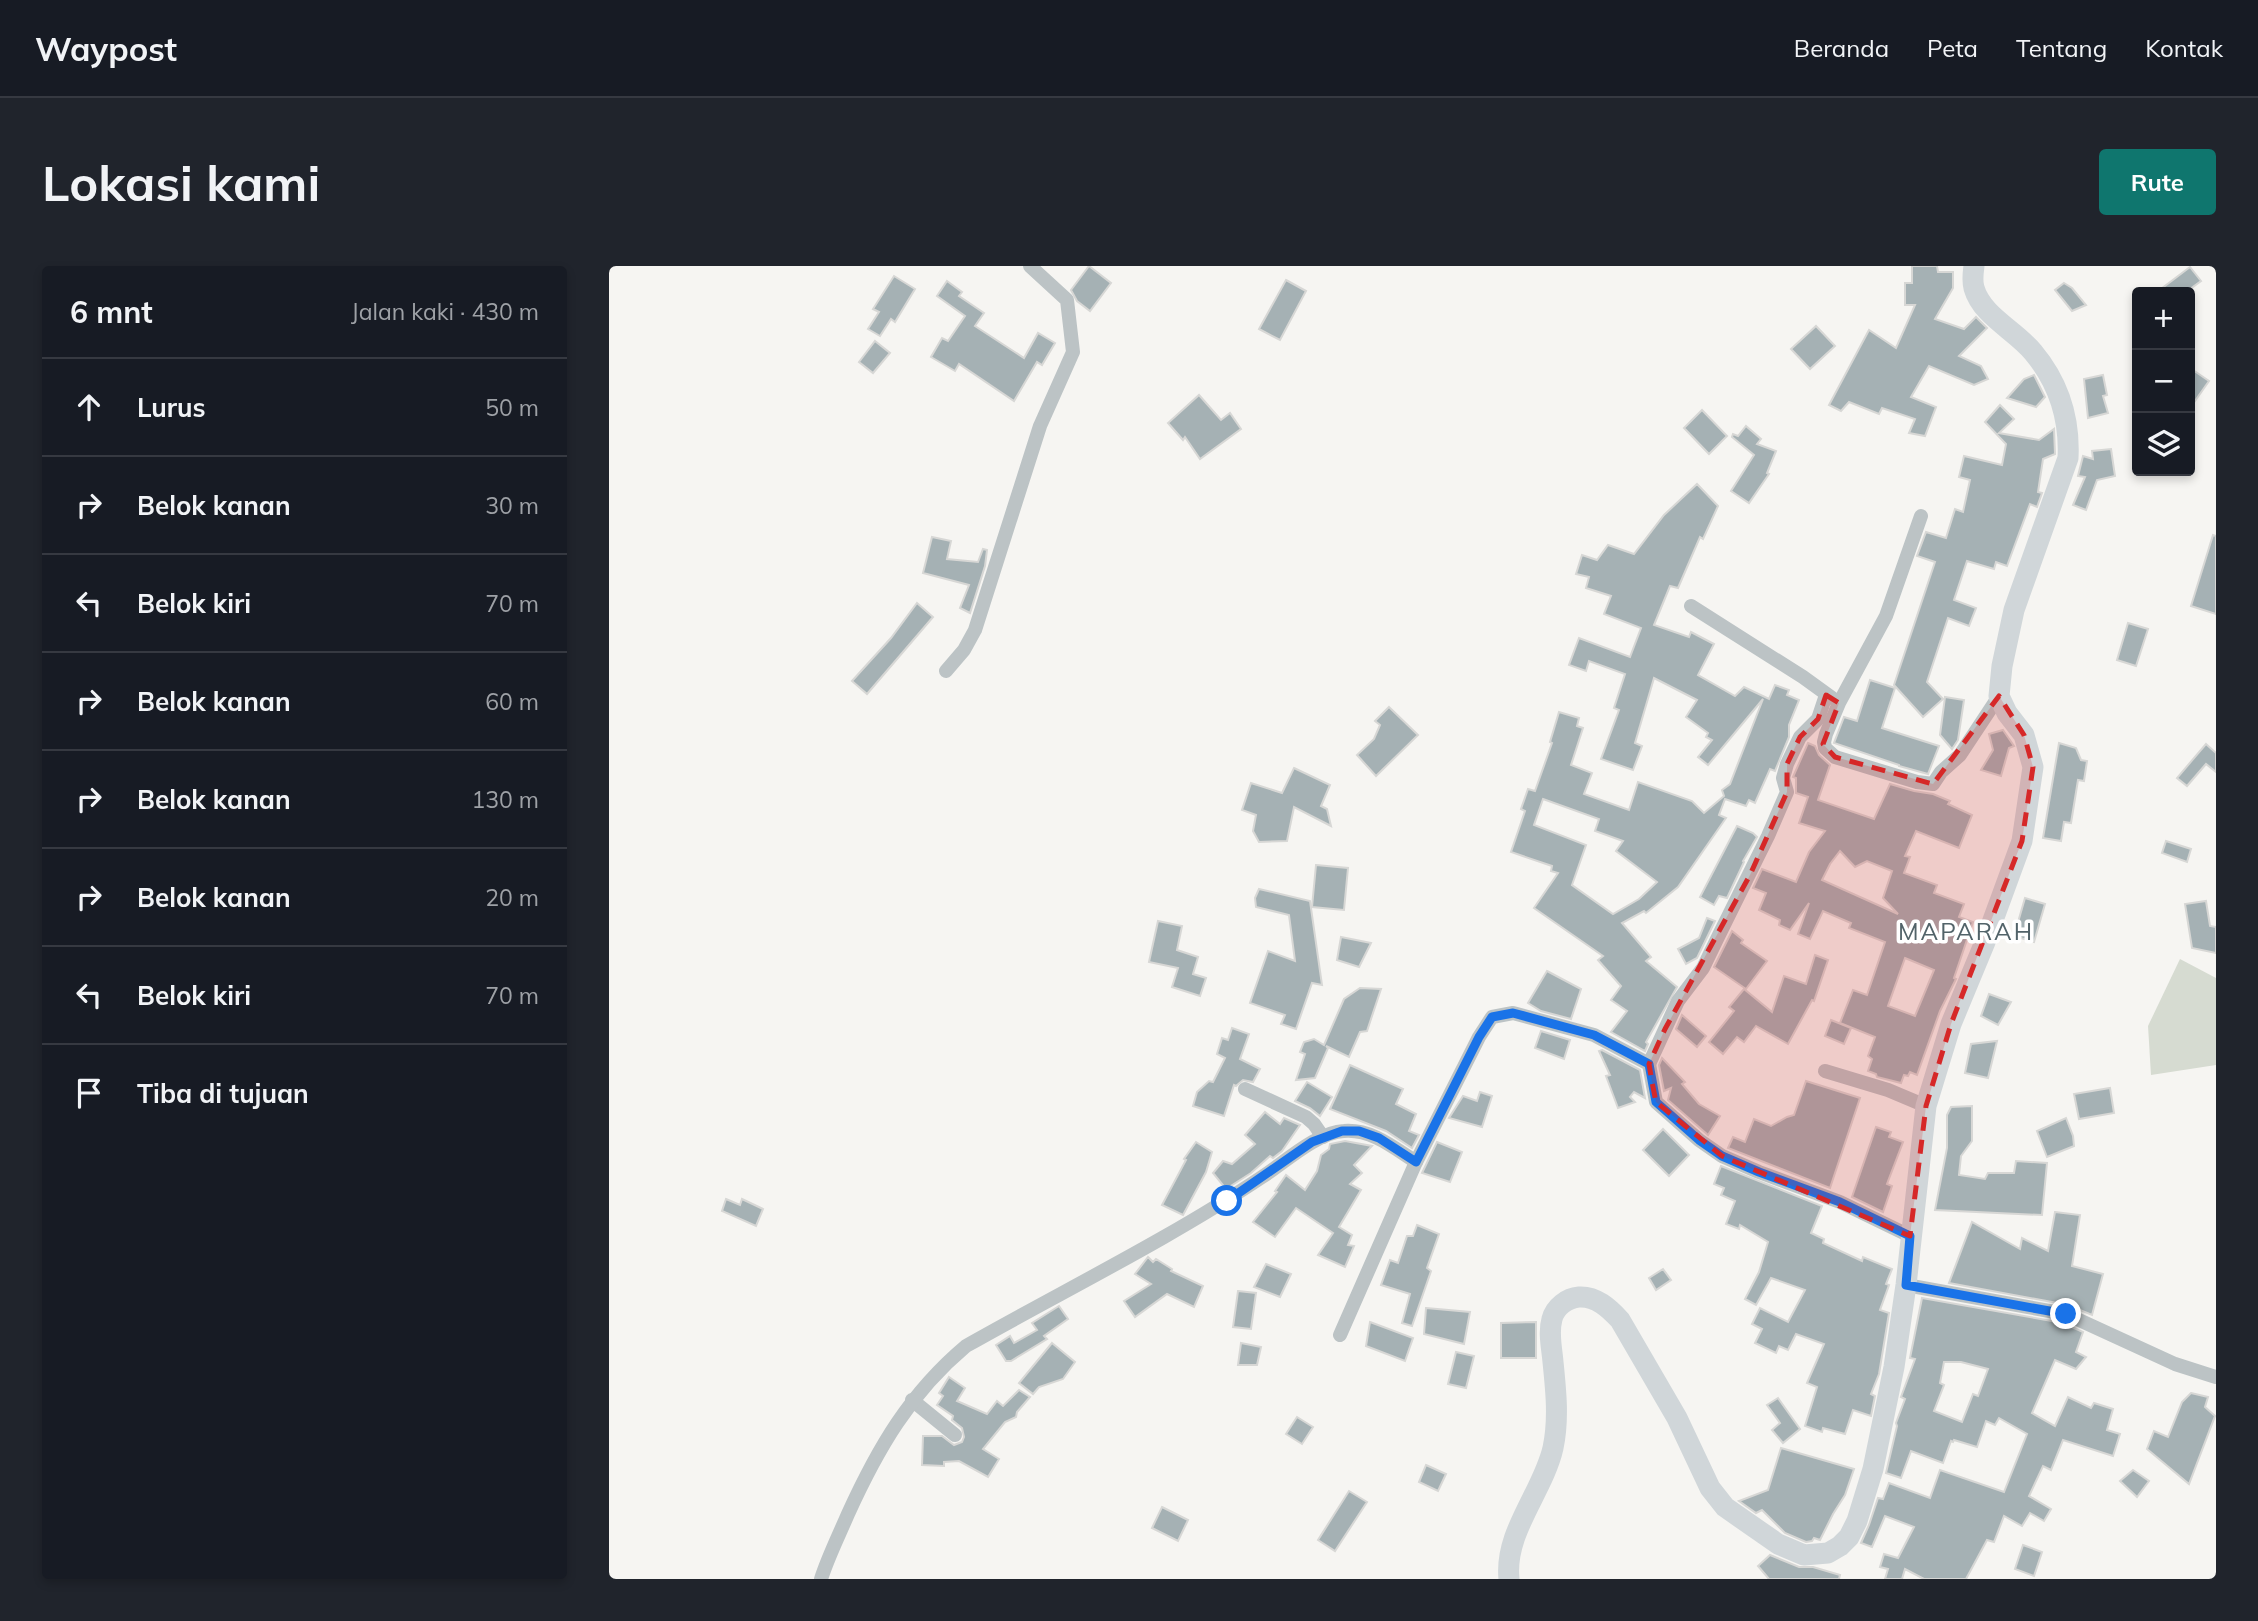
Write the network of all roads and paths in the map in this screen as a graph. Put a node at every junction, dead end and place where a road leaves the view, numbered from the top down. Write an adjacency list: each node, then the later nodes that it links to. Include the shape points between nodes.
1 (1030, 266): 5 (street, via 1067,300 1073,352 1040,426 975,630)
2 (1974, 266): 6 (street, via 1973,286 1982,305 2032,351 2050,377 2066,412 2069,440 2060,486 2014,610)
3 (1921, 516): 7 (street, via 1886,615)
4 (1691, 606): 7 (street)
5 (946, 671)
6 (1999, 696): 7 (street, via 1960,755 1933,784 1830,754 1824,742); 11 (street, via 2024,735 2033,767 2022,841 1951,1024)
7 (1833, 699): 8 (street, via 1800,737 1783,778 1787,792 1750,874 1703,968 1678,1001)
8 (1649, 1064): 13 (street, via 1594,1035 1513,1013 1492,1017); 14 (street, via 1656,1102 1722,1156 1840,1202)
9 (1825, 1071): 11 (street)
10 (1245, 1089): 12 (street, via 1305,1117)
11 (1926, 1106): 14 (street)
12 (1323, 1137): 13 (street, via 1342,1131 1368,1133); 18 (street, via 1227,1201 966,1346 942,1365)
13 (1416, 1162): 16 (street)
14 (1910, 1236): 15 (street)
15 (1906, 1285): 17 (street, via 2066,1314 2175,1364); 21 (street, via 1892,1380 1857,1521 1840,1546 1815,1555 1779,1544 1716,1497 1677,1418 1609,1308 1582,1297 1559,1306 1551,1332 1557,1412 1553,1448 1511,1546)
16 (1340, 1335)
17 (2216, 1377)
18 (912, 1400): 19 (street); 20 (street, via 883,1441)
19 (955, 1435)
20 (821, 1579)
21 (1509, 1579)

